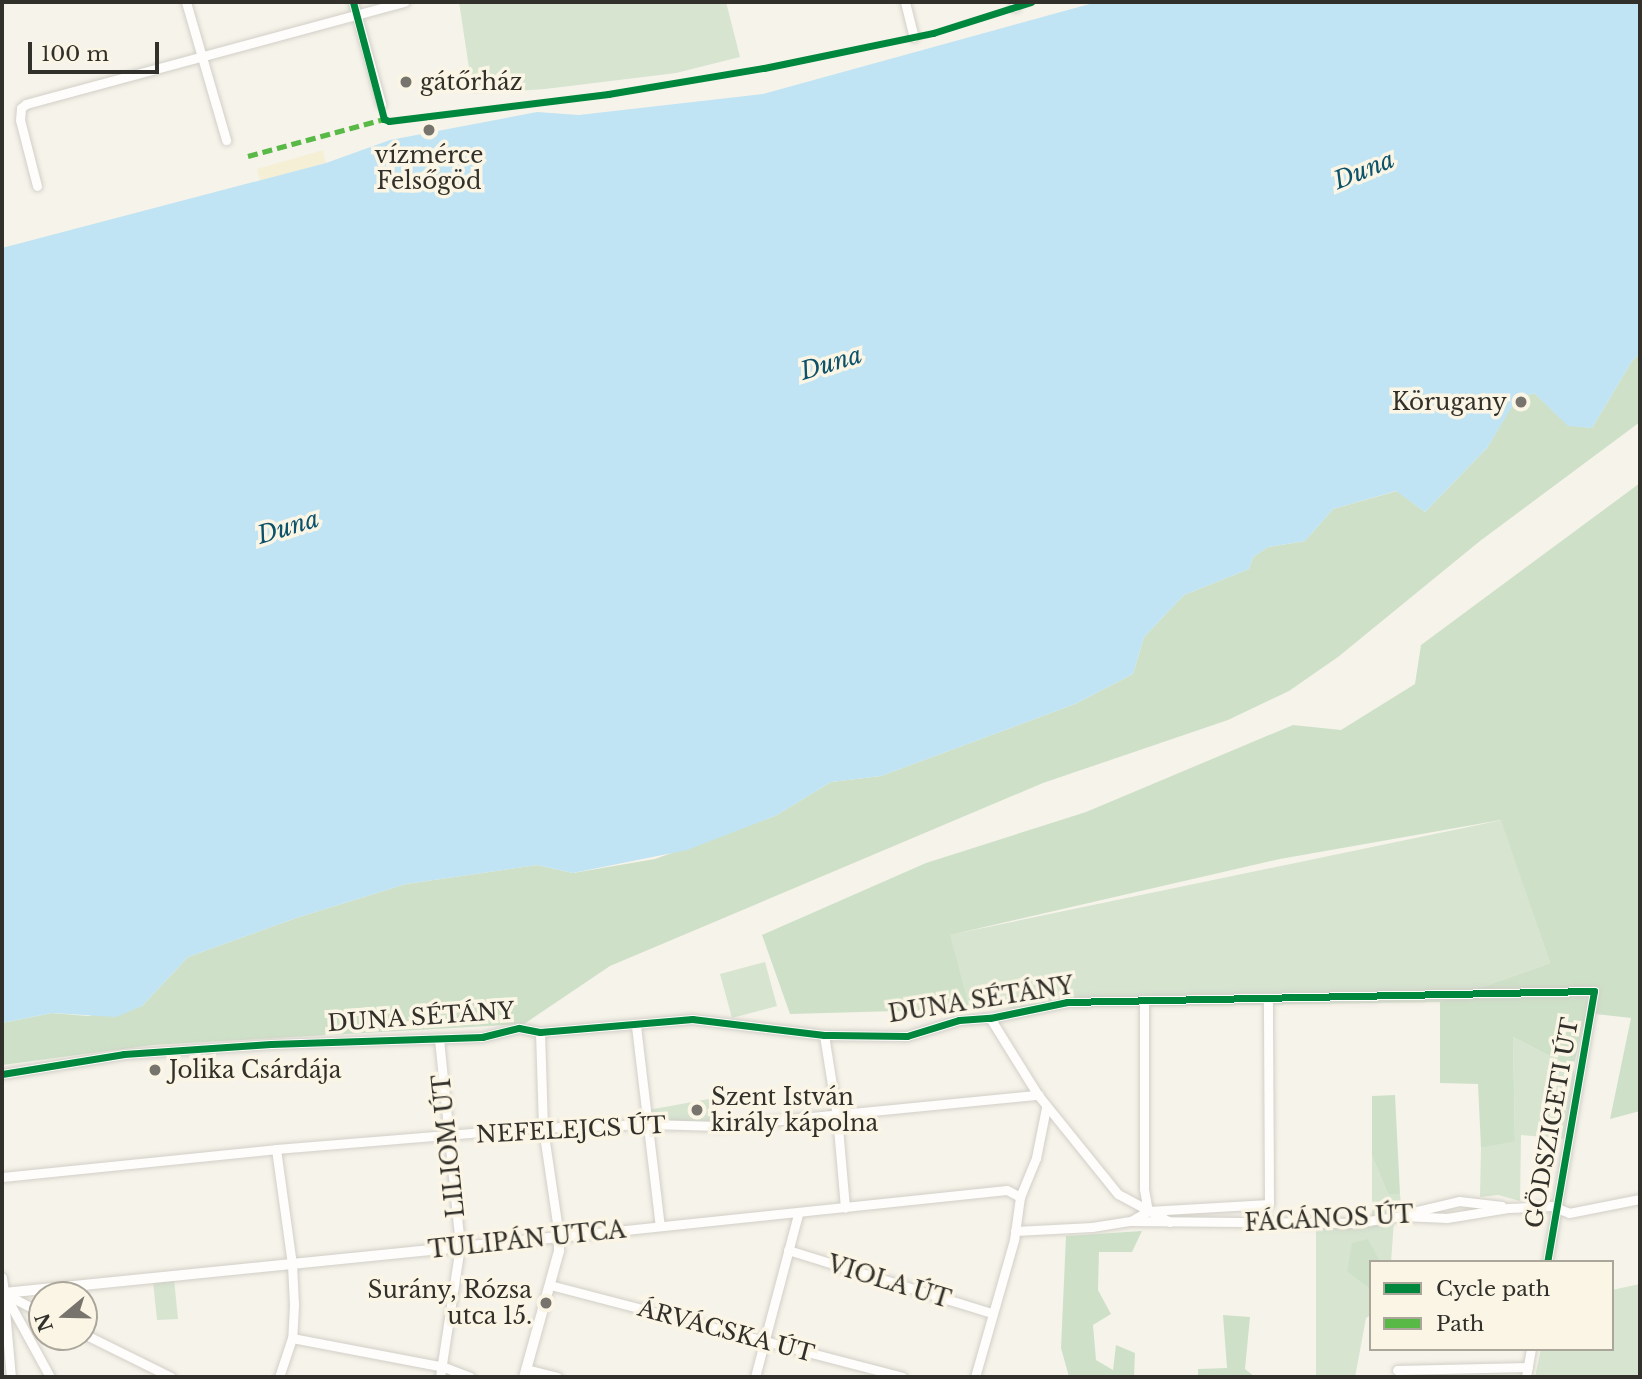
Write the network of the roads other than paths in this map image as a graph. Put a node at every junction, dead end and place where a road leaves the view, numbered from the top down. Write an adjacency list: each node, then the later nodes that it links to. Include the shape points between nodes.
1 (186, 2): 7 (street)
2 (353, 2): 5 (street)
3 (405, 2): 5 (street)
4 (905, 2): 6 (street)
5 (356, 14): 7 (street); 8 (street)
6 (914, 37)
7 (202, 57): 9 (street); 10 (street, via 21,108)
8 (381, 104)
9 (226, 139)
10 (37, 187)
11 (1594, 990): 12 (street, DUNA SÉTÁNY); 32 (street, GÖDSZIGETI ÚT)
12 (1268, 998): 13 (street, DUNA SÉTÁNY); 33 (street, via 1269,1204)
13 (1143, 1000): 14 (street, DUNA SÉTÁNY, via 1068,1002); 33 (street)
14 (990, 1018): 17 (street, DUNA SÉTÁNY, via 959,1020 907,1036); 20 (street)
15 (636, 1026): 16 (street, DUNA SÉTÁNY); 17 (street, DUNA SÉTÁNY, via 692,1019); 23 (street)
16 (540, 1032): 18 (street, DUNA SÉTÁNY, via 519,1028 482,1037); 24 (street)
17 (824, 1035): 22 (street)
18 (439, 1039): 19 (street, DUNA SÉTÁNY, via 124,1054); 25 (street, LILIOM ÚT)
19 (2, 1074)
20 (1038, 1095): 21 (street); 22 (street, NEFELEJCS ÚT)
21 (1046, 1108): 28 (street, via 1036,1158); 33 (street, via 1118,1194)
22 (838, 1116): 23 (street, NEFELEJCS ÚT, via 719,1126); 30 (street)
23 (648, 1124): 24 (street, NEFELEJCS ÚT); 38 (street)
24 (543, 1128): 25 (street, NEFELEJCS ÚT); 40 (street)
25 (447, 1137): 26 (street, NEFELEJCS ÚT); 41 (street, LILIOM ÚT)
26 (276, 1149): 27 (street, NEFELEJCS ÚT); 44 (street)
27 (2, 1177)
28 (1020, 1197): 30 (street, TULIPÁN UTCA, via 1007,1190); 39 (street)
29 (1640, 1199): 32 (street, FÁCÁNOS ÚT, via 1569,1213)
30 (845, 1208): 34 (street, TULIPÁN UTCA)
31 (1509, 1208): 32 (street, FÁCÁNOS ÚT); 35 (street, FÁCÁNOS ÚT, via 1447,1217); 35 (street, via 1459,1200)
32 (1558, 1209): 43 (street, GÖDSZIGETI ÚT)
33 (1148, 1211): 36 (street); 37 (street)
34 (798, 1214): 38 (street, TULIPÁN UTCA); 42 (street)
35 (1402, 1216): 37 (street, FÁCÁNOS ÚT, via 1355,1223)
36 (1131, 1221): 37 (street, FÁCÁNOS ÚT); 39 (street, FÁCÁNOS ÚT)
37 (1170, 1222)
38 (660, 1226): 40 (street, TULIPÁN UTCA)
39 (1015, 1231): 49 (street)
40 (559, 1237): 41 (street, TULIPÁN UTCA); 46 (street)
41 (460, 1246): 44 (street, TULIPÁN UTCA); 54 (street, LILIOM ÚT)
42 (788, 1250): 49 (street, VIOLA ÚT); 52 (street)
43 (1547, 1260)
44 (292, 1264): 47 (street, TULIPÁN UTCA); 50 (street)
45 (2, 1278): 47 (street)
46 (550, 1285): 52 (street, ÁRVÁCSKA ÚT); 57 (street)
47 (2, 1295): 48 (street); 58 (street); 59 (street)
48 (28, 1306)
49 (991, 1313): 67 (street)
50 (292, 1338): 54 (street); 61 (street)
51 (98, 1341): 60 (street)
52 (764, 1341): 65 (street); 66 (street, ÁRVÁCSKA ÚT)
53 (1531, 1351): 55 (street)
54 (444, 1367): 62 (street, LILIOM ÚT); 63 (street)
55 (1528, 1367): 56 (street); 68 (street)
56 (1397, 1370)
57 (525, 1373): 64 (street)
58 (11, 1377)
59 (50, 1377)
60 (171, 1377)
61 (279, 1377)
62 (440, 1377)
63 (470, 1377)
64 (557, 1377)
65 (755, 1377)
66 (901, 1377)
67 (975, 1377)
68 (1526, 1377)

